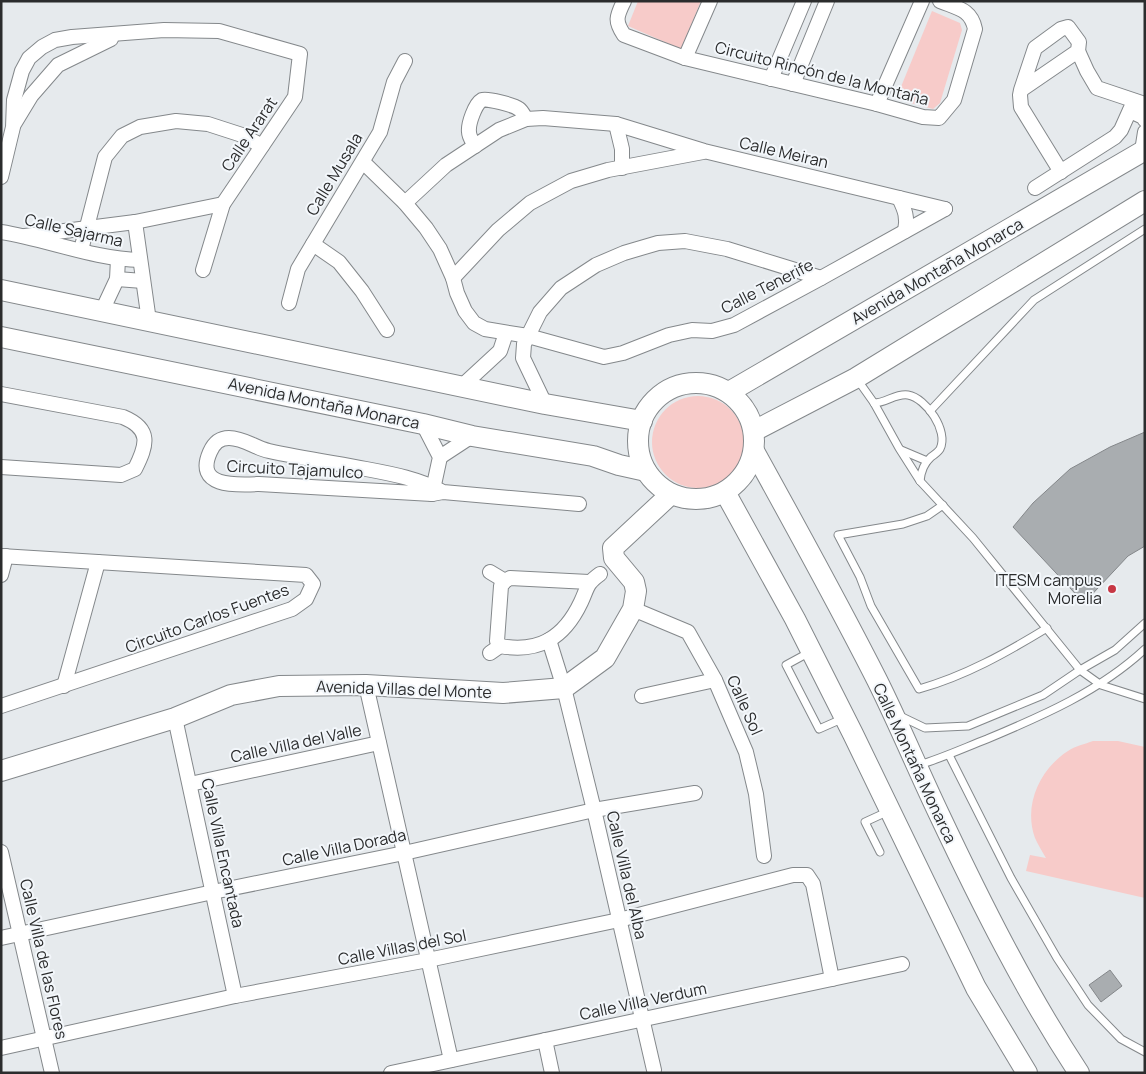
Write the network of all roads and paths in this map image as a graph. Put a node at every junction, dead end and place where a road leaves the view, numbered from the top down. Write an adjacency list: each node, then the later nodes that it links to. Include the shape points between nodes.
1 (624, 1): 9 (street, Circuito Rincón de la Montaña, via 617,18 618,27 624,35)
2 (710, 1): 9 (street)
3 (804, 1): 11 (street)
4 (827, 1): 12 (street)
5 (922, 1): 14 (street)
6 (940, 1): 14 (street, Circuito Rincón de la Montaña, via 968,12 974,20 975,29 954,100 939,118 923,117)
7 (121, 34): 19 (street, Calle Ararat, via 58,65 31,96); 19 (street, Calle Ararat, via 55,40 29,58 14,100); 21 (street, Calle Ararat, via 164,30 219,31 300,54 295,97)
8 (1078, 51): 13 (street); 13 (street, via 1079,42 1068,27 1061,29 1035,48); 15 (street, via 1097,88)
9 (686, 58): 11 (street, Circuito Rincón de la Montaña)
10 (405, 61): 24 (street, Calle Musala, via 394,82 380,132)
11 (771, 79): 12 (street, Circuito Rincón de la Montaña)
12 (793, 84): 14 (street, Circuito Rincón de la Montaña)
13 (1022, 90): 26 (street, via 1021,107)
14 (877, 104)
15 (1136, 105): 17 (street); 26 (street, via 1115,137)
16 (526, 119): 18 (street, Calle Meiran); 22 (street, Calle Meiran, via 499,130); 22 (street, via 520,110 512,106 486,99 481,101 476,105 469,127)
17 (1145, 120)
18 (616, 124): 23 (street, Calle Meiran); 25 (street, via 621,139)
19 (13, 127): 27 (street, Calle Ararat)
20 (1144, 144): 61 (main road, Avenida Montaña Monarca)
21 (262, 146): 32 (street, Calle Ararat); 35 (street, via 242,135 208,124 176,121 140,127 122,136 105,157)
22 (474, 146): 31 (street, Calle Meiran, via 446,165)
23 (704, 151): 25 (street); 29 (street, Calle Meiran)
24 (363, 162): 31 (street, Calle Tenerife); 40 (street, Calle Musala)
25 (622, 168): 45 (street, via 571,181 530,204 498,230)
26 (1061, 172): 28 (street)
27 (1, 177)
28 (1035, 188)
29 (899, 198): 33 (street, Calle Meiran); 37 (street, via 906,212)
30 (1145, 201): 59 (main road)
31 (404, 203): 45 (street, Calle Tenerife, via 435,242)
32 (223, 204): 34 (street); 44 (street, Calle Ararat)
33 (945, 209): 37 (street, Calle Tenerife)
34 (135, 222): 35 (street); 43 (street)
35 (87, 226): 39 (street); 41 (street)
36 (1145, 228): 65 (lane, via 1034,300)
37 (905, 231): 46 (street, Calle Tenerife)
38 (1, 232): 39 (street, Calle Sajarma)
39 (25, 236): 41 (street, Calle Sajarma)
40 (313, 244): 50 (street, Calle Musala, via 298,269); 53 (street, via 339,262)
41 (81, 250): 42 (street, Calle Sajarma)
42 (118, 259): 43 (street, Calle Sajarma); 47 (street)
43 (140, 260): 48 (street)
44 (203, 270)
45 (452, 278): 54 (street, Calle Tenerife, via 465,311 474,324)
46 (821, 278): 55 (street, Calle Tenerife, via 734,325 712,331 692,330 669,335 604,357); 55 (street, via 727,249 686,241 658,244 596,265 561,288 540,312)
47 (117, 279): 48 (street); 51 (street)
48 (143, 281): 52 (street)
49 (1, 290): 51 (main road)
50 (289, 303)
51 (102, 311): 52 (main road)
52 (149, 321): 60 (main road)
53 (387, 330)
54 (506, 333): 55 (street, Calle Tenerife); 57 (street)
55 (528, 336): 58 (street)
56 (1, 337): 67 (main road, Avenida Montaña Monarca)
57 (500, 351): 58 (street, via 512,352); 60 (street)
58 (522, 358): 64 (street)
59 (856, 378): 63 (lane); 68 (main road)
60 (461, 387): 64 (main road)
61 (729, 392): 66 (main road, via 713,384 678,385 650,405); 68 (main road, via 749,416)
62 (1, 394): 74 (street, via 122,417 142,430 146,443 135,469 121,474)
63 (874, 403): 65 (lane, via 908,395 916,397); 70 (lane)
64 (545, 404): 66 (main road)
65 (930, 411): 73 (lane, via 939,423 943,439 940,450)
66 (642, 420): 75 (main road, via 638,438)
67 (423, 424): 69 (main road, Avenida Montaña Monarca); 72 (street)
68 (754, 431): 71 (main road)
69 (472, 436): 72 (street); 75 (main road, Avenida Montaña Monarca, via 593,456)
70 (899, 448): 73 (lane); 76 (lane)
71 (754, 451): 78 (main road, via 748,467); 104 (main road, Calle Montaña Monarca, via 815,561)
72 (440, 457): 77 (street)
73 (927, 461): 76 (lane)
74 (1, 467)
75 (646, 471): 79 (main road)
76 (920, 481): 81 (lane)
77 (436, 491): 77 (street, Circuito Tajamulco, via 406,477 266,450 230,438 219,439 213,445 206,463 216,482 233,485); 80 (street, Circuito Tajamulco)
78 (725, 492): 79 (main road, via 708,498 689,499); 94 (main road)
79 (671, 494): 89 (main road, via 613,548 614,558 634,582)
80 (579, 504)
81 (943, 505): 91 (lane); 91 (lane, via 928,516 903,524 838,535 871,606 919,690 967,672)
82 (4, 556): 83 (street, Circuito Carlos Fuentes); 86 (street)
83 (98, 562): 99 (street); 99 (street, Circuito Carlos Fuentes, via 306,574 313,584 306,599 292,609)
84 (490, 572): 87 (street)
85 (600, 574): 88 (street)
86 (1, 575)
87 (504, 581): 88 (street, via 510,578); 92 (street, via 495,649 526,648)
88 (589, 582): 92 (street, via 581,603 562,632)
89 (634, 609): 96 (street, Calle Sol, via 688,632); 100 (main road, via 605,658)
90 (1145, 623): 95 (lane, via 1115,650)
91 (1047, 628): 95 (lane)
92 (549, 640): 100 (street, Calle Villa del Alba)
93 (1145, 649): 98 (lane)
94 (811, 652): 106 (main road); 106 (lane, via 786,665 819,729)
95 (1080, 670): 98 (lane); 104 (lane, via 1043,695 968,726 925,728)
96 (715, 680): 101 (street); 118 (street, Calle Sol, via 746,752 756,794)
97 (366, 685): 100 (main road, Avenida Villas del Monte, via 503,693); 105 (main road, Avenida Villas del Monte, via 279,686 231,695); 107 (street)
98 (1101, 685): 102 (lane); 108 (lane)
99 (64, 686): 103 (street, Circuito Carlos Fuentes)
100 (564, 688): 113 (street, Calle Villa del Alba)
101 (642, 696)
102 (1145, 700)
103 (1, 706)
104 (891, 712): 109 (main road, Calle Montaña Monarca)
105 (175, 718): 110 (main road, Avenida Villas del Monte); 111 (street, Calle Villa Encantada)
106 (844, 718): 114 (main road)
107 (379, 743): 111 (street, Calle Villa del Valle); 117 (street)
108 (949, 755): 109 (lane); 131 (lane, via 1011,878 1062,966 1088,1005 1114,1032)
109 (916, 766): 138 (main road, Calle Montaña Monarca, via 1009,956)
110 (1, 771)
111 (190, 784): 119 (street, Calle Villa Encantada)
112 (695, 793): 113 (street, Calle Villa Dorada)
113 (594, 810): 117 (street, Calle Villa Dorada); 120 (street, Calle Villa del Alba)
114 (890, 811): 116 (lane, via 865,822); 137 (main road, via 976,988)
115 (1, 852): 121 (street, Calle Villa de las Flores)
116 (880, 852)
117 (404, 853): 119 (street, Calle Villa Dorada); 123 (street)
118 (764, 856)
119 (212, 892): 121 (street, Calle Villa Dorada); 126 (street, Calle Villa Encantada)
120 (619, 920): 123 (street, Calle Villas del Sol); 125 (street, Calle Villas del Sol, via 793,874 807,875 813,884); 127 (street, Calle Villa del Alba)
121 (20, 934): 122 (street, Calle Villa Dorada); 128 (street, Calle Villa de las Flores)
122 (1, 938)
123 (428, 960): 126 (street, Calle Villas del Sol); 132 (street)
124 (902, 964): 125 (street, Calle Villa Verdum)
125 (832, 979): 127 (street, Calle Villa Verdum)
126 (235, 996): 128 (street, Calle Villas del Sol)
127 (643, 1019): 129 (street, Calle Villa Verdum); 133 (street, Calle Villa del Alba)
128 (44, 1038): 130 (street, Calle Villas del Sol); 134 (street, Calle Villa de las Flores)
129 (545, 1040): 132 (street, Calle Villa Verdum); 136 (street)
130 (1, 1048)
131 (1145, 1052)
132 (451, 1060): 135 (street, Calle Villa Verdum)
133 (654, 1070)
134 (52, 1073)
135 (391, 1073)
136 (552, 1073)
137 (1027, 1073)
138 (1079, 1073)

